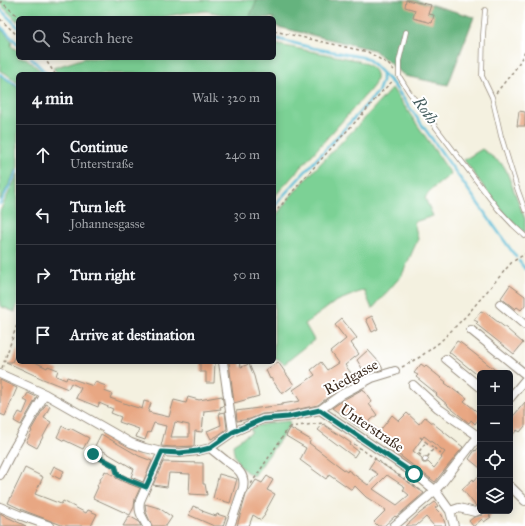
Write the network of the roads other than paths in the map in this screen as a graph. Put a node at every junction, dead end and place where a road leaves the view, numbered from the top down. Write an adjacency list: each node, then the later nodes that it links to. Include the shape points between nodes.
1 (485, 10): 3 (lane, via 482,76 492,97 501,136)
2 (406, 32): 4 (lane, via 399,60 399,76 498,209)
3 (525, 210)
4 (525, 236)
5 (500, 304): 6 (street)
6 (525, 325)
7 (471, 330): 12 (street)
8 (446, 359): 15 (street)
9 (223, 364): 19 (street)
10 (395, 370): 18 (street, Riedgasse, via 372,378 342,394)
11 (0, 374): 16 (street, Unterstraße)
12 (525, 374)
13 (525, 380): 17 (street)
14 (413, 385): 20 (street, via 438,408)
15 (477, 385)
16 (45, 394): 23 (street, Unterstraße, via 131,443); 25 (street)
17 (513, 394)
18 (320, 410): 19 (street, Unterstraße, via 263,419); 28 (street, Unterstraße, via 408,469)
19 (233, 432): 22 (street, Unterstraße)
20 (477, 434)
21 (477, 438): 28 (street)
22 (210, 448): 23 (street, Unterstraße); 35 (street, via 238,469 244,478)
23 (162, 452): 26 (street)
24 (93, 454): 26 (lane, via 115,466 121,476)
25 (0, 475)
26 (146, 487): 34 (street, via 139,510)
27 (513, 489): 29 (street)
28 (432, 493): 31 (street, Unterstraße); 36 (street)
29 (525, 500)
30 (0, 507): 33 (street)
31 (450, 511): 32 (street, via 459,508); 37 (street, Unterstraße)
32 (477, 511)
33 (50, 526)
34 (147, 526)
35 (230, 526)
36 (394, 526)
37 (454, 526)

